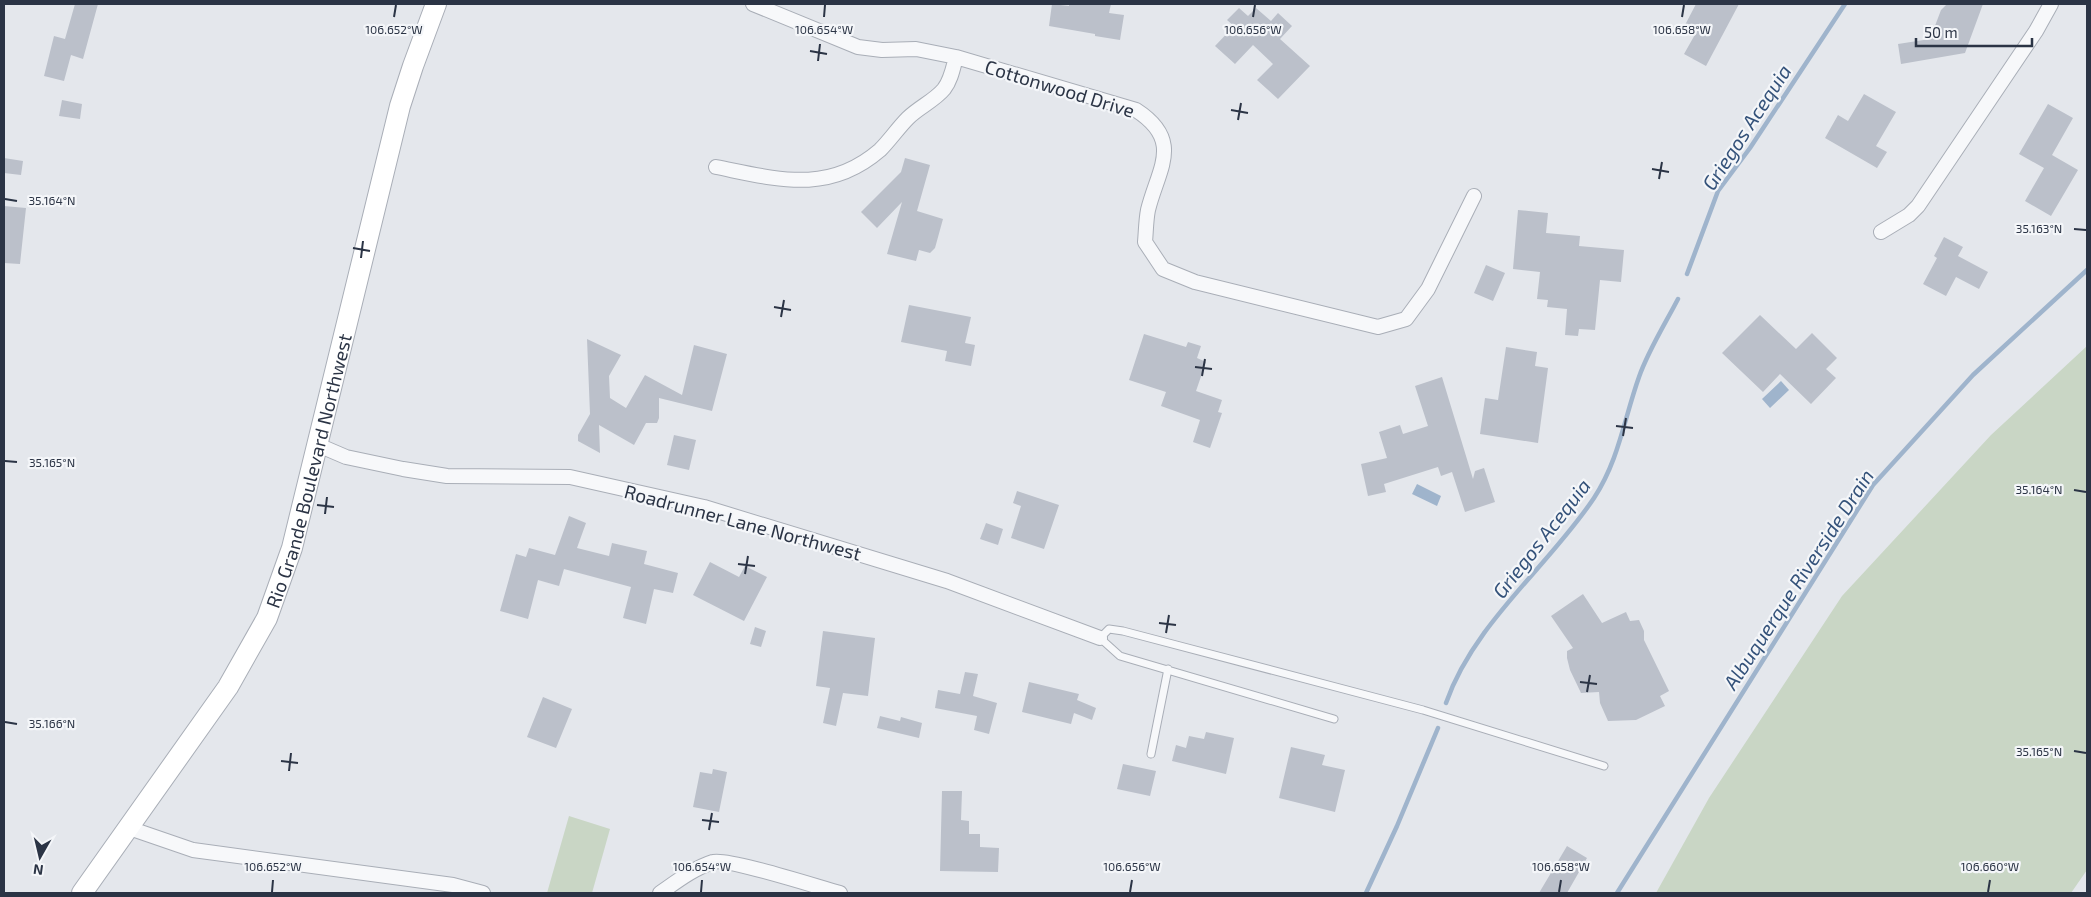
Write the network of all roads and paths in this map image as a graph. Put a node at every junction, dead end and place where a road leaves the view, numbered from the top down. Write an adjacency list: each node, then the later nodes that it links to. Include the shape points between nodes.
1 (436, 4): 8 (street, Rio Grande Boulevard Northwest, via 400,106)
2 (753, 4): 4 (street, Cottonwood Drive, via 858,46 882,50 916,49)
3 (2051, 4): 7 (street, via 1918,206 1909,216)
4 (956, 57): 5 (street, via 943,90 912,114 879,150 844,172 802,181); 6 (street, Cottonwood Drive, via 1126,105 1149,119 1159,132 1164,155 1148,210 1145,242 1163,269 1195,282 1378,327 1406,319 1428,289)
5 (716, 167)
6 (1474, 196)
7 (1880, 232)
8 (318, 445): 9 (street, Roadrunner Lane Northwest, via 346,457 447,476 570,476 704,507 947,581); 14 (street, Rio Grande Boulevard Northwest, via 292,548 267,618 228,687)
9 (1100, 638): 10 (lane, via 1120,656); 13 (lane, via 1109,629 1123,631 1423,710)
10 (1168, 669): 11 (lane); 12 (lane)
11 (1334, 718)
12 (1151, 754)
13 (1604, 766)
14 (129, 828): 15 (street, Rio Grande Boulevard Northwest); 16 (street, via 193,850 453,885)
15 (82, 893)
16 (483, 893)
17 (660, 893): 18 (street, via 715,861)
18 (840, 893)

